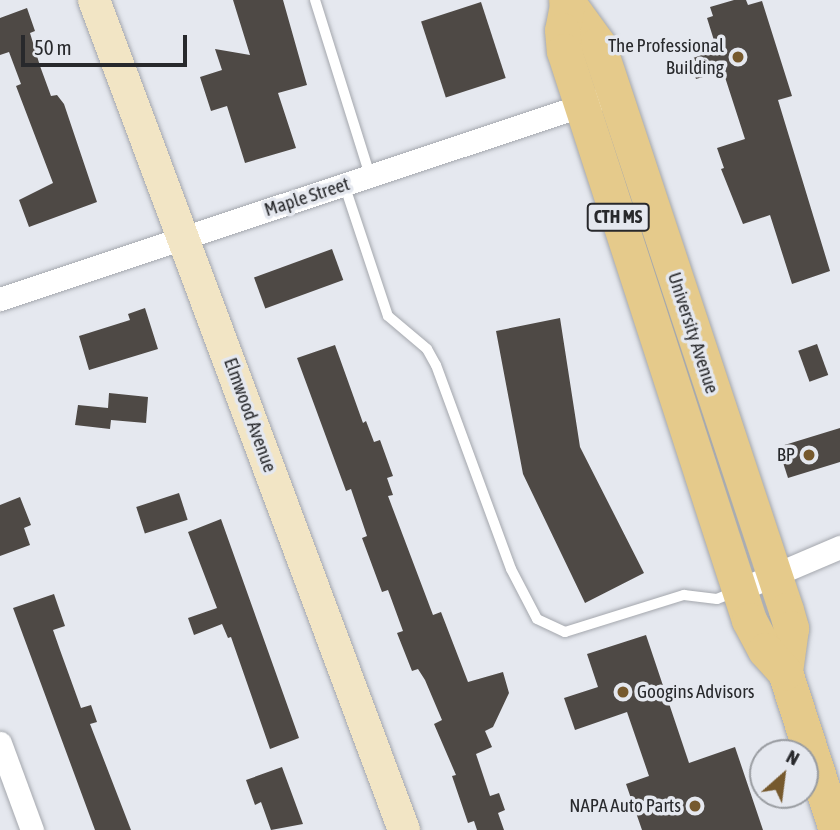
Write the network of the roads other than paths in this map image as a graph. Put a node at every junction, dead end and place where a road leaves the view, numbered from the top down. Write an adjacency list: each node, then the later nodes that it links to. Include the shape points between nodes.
1 (94, 0): 8 (street, Elmwood Avenue)
2 (315, 0): 6 (lane)
3 (566, 2): 4 (main road, University Avenue / CTH MS, via 593,33); 5 (main road, University Avenue / CTH MS, via 562,46)
4 (615, 94): 5 (street, Maple Street); 11 (main road, University Avenue / CTH MS)
5 (581, 105): 6 (street, Maple Street); 12 (main road, University Avenue / CTH MS)
6 (370, 176): 7 (street, Maple Street)
7 (344, 184): 8 (street, Maple Street); 12 (lane, via 388,316 426,349 436,365 511,569 537,619 565,632 684,596 717,599)
8 (185, 238): 9 (street, Maple Street); 16 (street, Elmwood Avenue)
9 (0, 299)
10 (840, 547): 11 (street)
11 (773, 574): 12 (street); 13 (main road, University Avenue / CTH MS, via 790,628)
12 (739, 590): 13 (main road, University Avenue / CTH MS, via 758,640)
13 (785, 672): 17 (main road, University Avenue / CTH MS)
14 (0, 743): 15 (street)
15 (32, 830)
16 (404, 830)
17 (836, 830)

